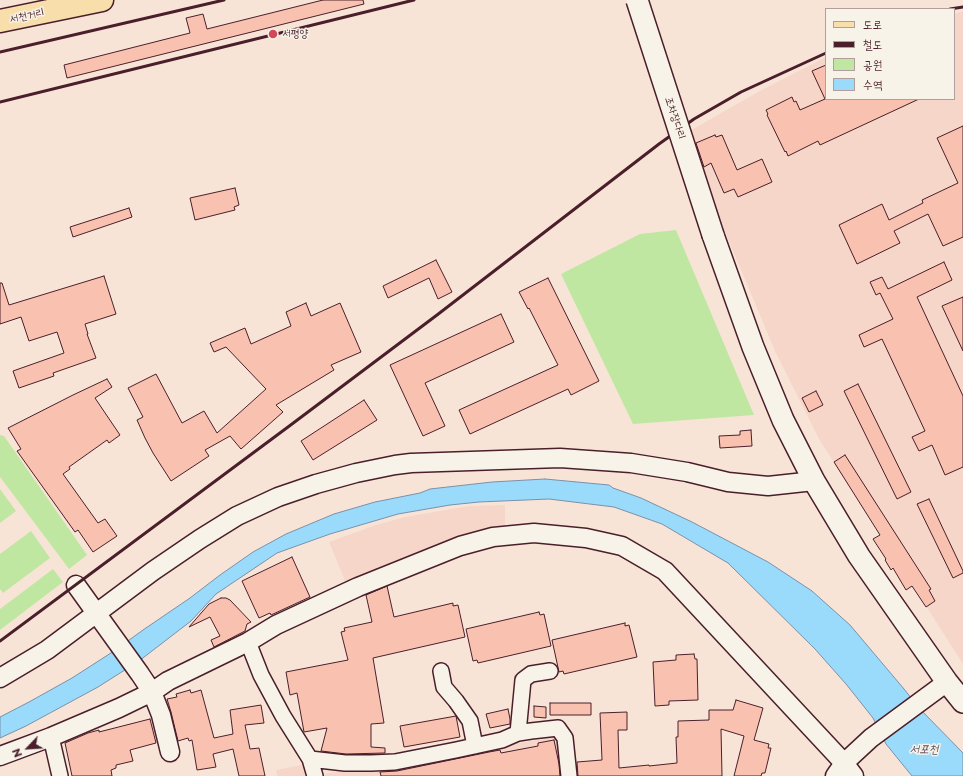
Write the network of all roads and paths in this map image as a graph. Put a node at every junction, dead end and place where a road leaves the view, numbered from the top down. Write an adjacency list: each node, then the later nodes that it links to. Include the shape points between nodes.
1 (102, 0): 3 (main road, 서천거리)
2 (637, 0): 4 (main road, 조차장다리, bridge, via 713,235 753,347 784,420)
3 (0, 21)
4 (814, 481): 6 (street, via 768,486 728,482 687,472 631,464 560,458 395,465 316,484 278,497 237,516 153,571); 11 (main road, 조차장다리, via 859,556)
5 (76, 586): 6 (street)
6 (96, 614): 10 (street, via 47,650); 12 (street)
7 (248, 642): 12 (street, via 168,681); 19 (street, via 261,675); 20 (street, via 276,625 358,587 460,546 493,537 534,532 600,541 622,546 665,571)
8 (550, 671): 14 (street, via 531,674 524,680)
9 (441, 672): 16 (street, via 444,687 470,721)
10 (0, 678)
11 (947, 682): 13 (main road, 조차장다리); 20 (street, via 871,738)
12 (152, 692): 15 (street); 17 (street, via 161,715)
13 (963, 702)
14 (518, 733): 16 (street, via 502,740); 23 (street, via 558,728 565,738)
15 (51, 737): 18 (street); 21 (street)
16 (475, 746): 19 (street, via 389,762 345,763)
17 (170, 752)
18 (0, 756)
19 (310, 759): 22 (street)
20 (844, 772)
21 (60, 776)
22 (315, 776)
23 (569, 776)

